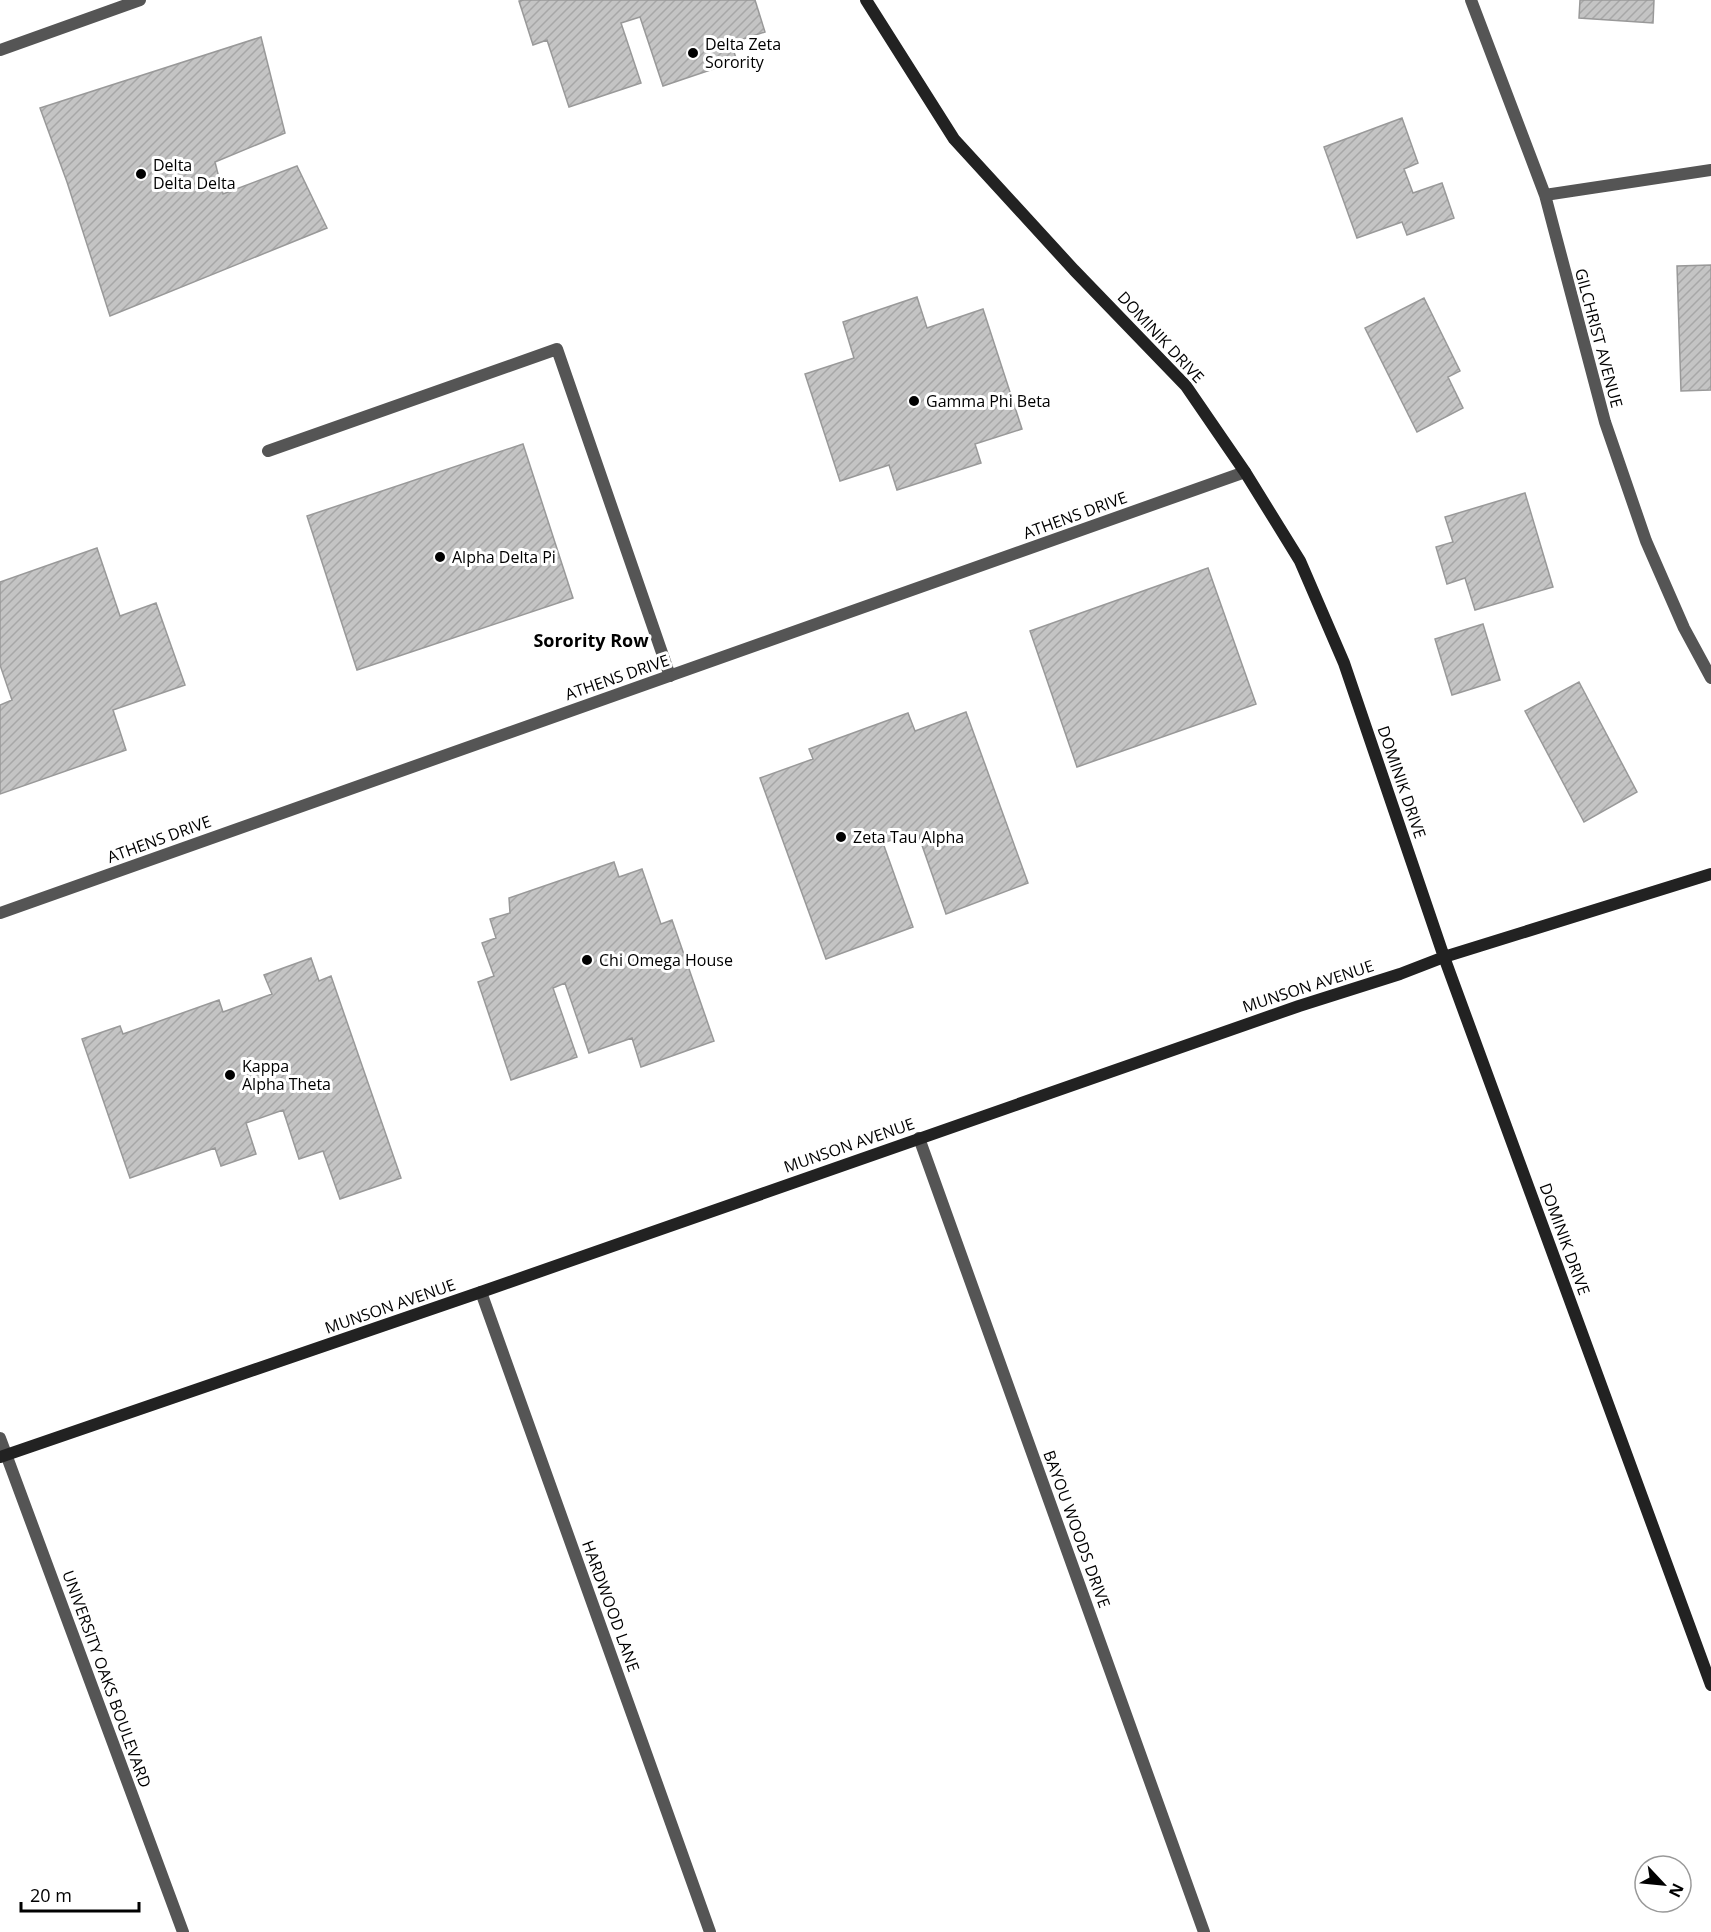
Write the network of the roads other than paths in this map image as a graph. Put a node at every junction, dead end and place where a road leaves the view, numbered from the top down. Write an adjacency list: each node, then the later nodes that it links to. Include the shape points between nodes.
1 (140, 0): 4 (street)
2 (866, 0): 8 (street, DOMINIK DRIVE, via 954,139 1186,386)
3 (1471, 0): 6 (street, GILCHRIST AVENUE)
4 (0, 50)
5 (1711, 170): 6 (street)
6 (1545, 195): 10 (street, GILCHRIST AVENUE, via 1605,422 1642,531 1684,628)
7 (268, 451): 9 (street, via 557,350)
8 (1245, 472): 9 (street, ATHENS DRIVE); 13 (street, DOMINIK DRIVE, via 1300,561 1344,663)
9 (670, 676): 12 (street, ATHENS DRIVE)
10 (1711, 678)
11 (1711, 874): 13 (street, MUNSON AVENUE)
12 (0, 913)
13 (1444, 957): 14 (street, MUNSON AVENUE); 18 (street, DOMINIK DRIVE)
14 (919, 1138): 15 (street, MUNSON AVENUE); 21 (street, BAYOU WOODS DRIVE)
15 (481, 1292): 17 (street, MUNSON AVENUE); 20 (street, HARDWOOD LANE)
16 (0, 1438): 17 (street, UNIVERSITY OAKS BOULEVARD)
17 (3, 1456): 19 (street, UNIVERSITY OAKS BOULEVARD)
18 (1711, 1685)
19 (183, 1932)
20 (710, 1932)
21 (1204, 1932)

